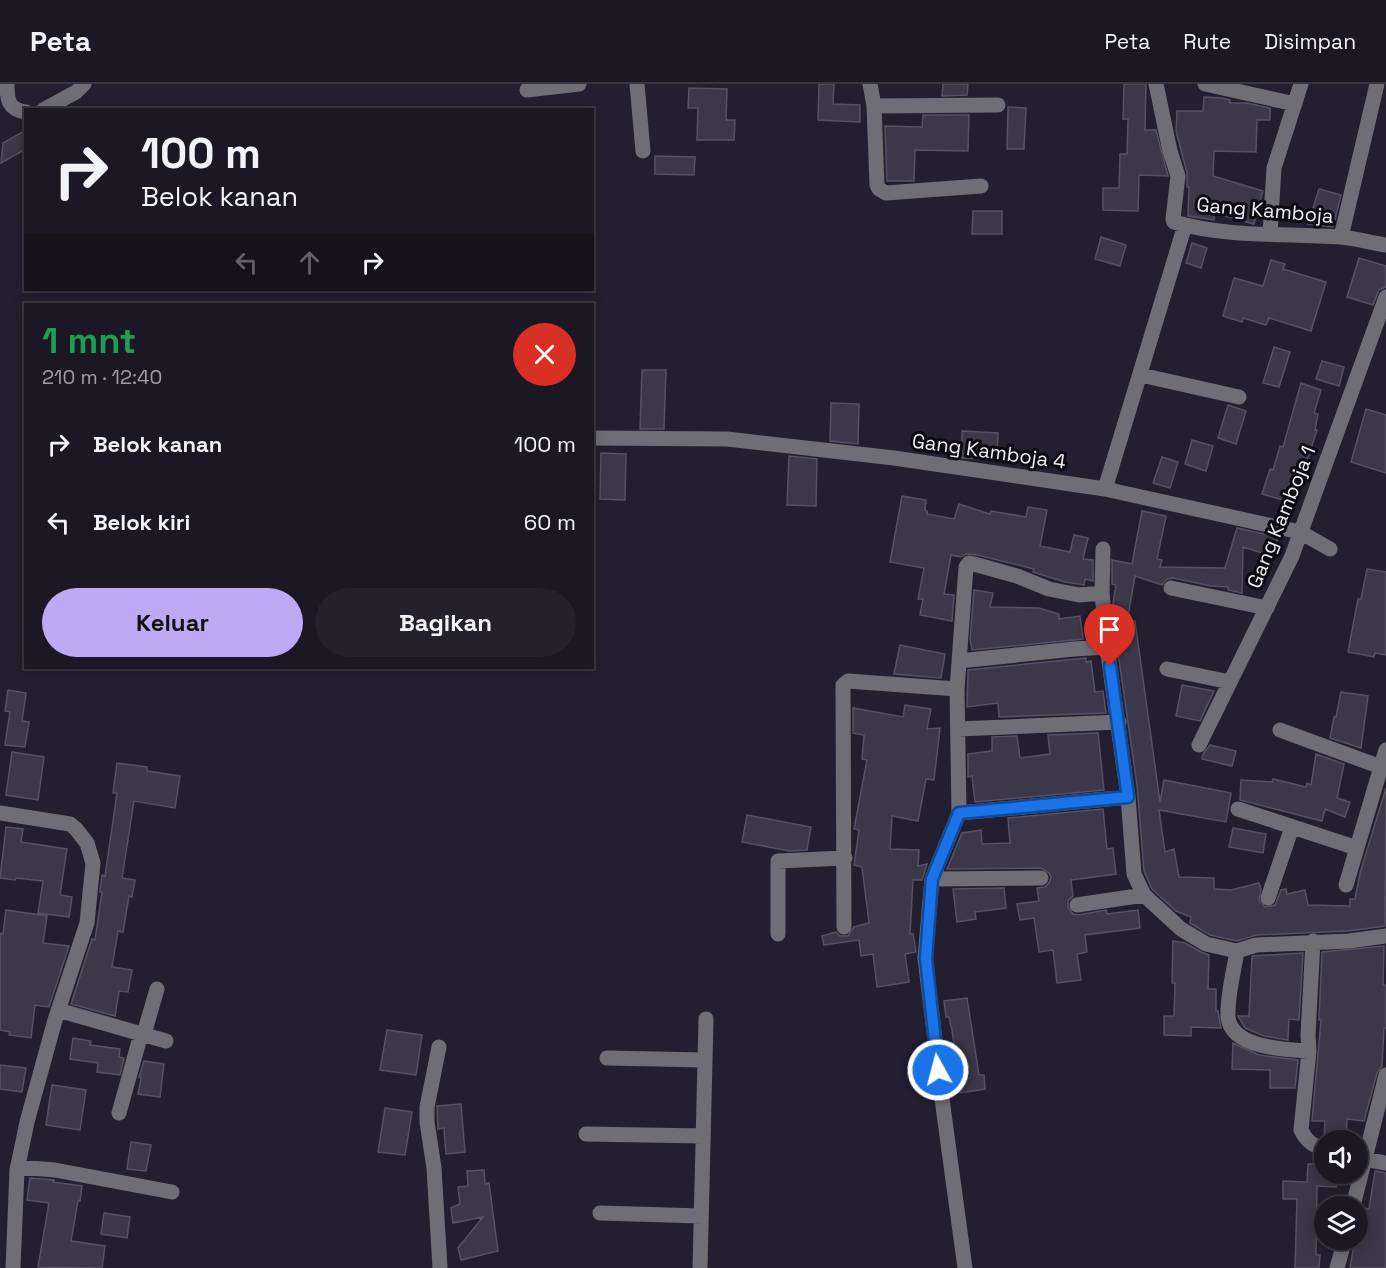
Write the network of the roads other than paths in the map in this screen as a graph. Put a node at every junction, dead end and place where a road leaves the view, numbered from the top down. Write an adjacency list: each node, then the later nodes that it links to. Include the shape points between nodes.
1 (7, 84): 15 (street, via 10,105)
2 (84, 84): 14 (street)
3 (579, 84): 10 (street)
4 (638, 84): 16 (street)
5 (870, 84): 13 (street)
6 (1156, 84): 18 (street, Gang Kamboja, via 1178,176 1173,219)
7 (1205, 84): 11 (street)
8 (1301, 84): 11 (street)
9 (1377, 84): 20 (street)
10 (527, 90)
11 (1295, 104): 19 (street, via 1274,168)
12 (998, 105): 13 (street)
13 (874, 106): 17 (street, via 879,189 886,193)
14 (46, 108)
15 (24, 112)
16 (643, 152)
17 (981, 186)
18 (1185, 225): 19 (street, Gang Kamboja); 23 (street)
19 (1270, 234): 20 (street, Gang Kamboja)
20 (1341, 237): 21 (street, Gang Kamboja)
21 (1386, 245)
22 (1386, 297): 27 (street, Gang Kamboja 1)
23 (1141, 375): 24 (street); 26 (street)
24 (1239, 397)
25 (594, 438): 26 (street, Gang Kamboja 4, via 727,439 894,458)
26 (1105, 489): 27 (street, Gang Kamboja 4)
27 (1300, 532): 29 (street, Gang Kamboja 4); 32 (street, Gang Kamboja 1)
28 (1103, 549): 31 (street)
29 (1330, 549)
30 (1171, 588): 32 (street)
31 (1102, 593): 33 (street); 34 (street, via 1079,595 1049,589 969,563)
32 (1266, 608): 36 (street, Gang Kamboja 1)
33 (1107, 647): 34 (street); 38 (street)
34 (959, 661): 37 (street)
35 (1167, 669): 36 (street)
36 (1230, 682): 41 (street, Gang Kamboja 1)
37 (957, 689): 39 (street); 50 (street, via 848,681 843,685)
38 (1119, 722): 39 (street); 44 (street)
39 (958, 729): 47 (street)
40 (1280, 730): 43 (street)
41 (1199, 745)
42 (1386, 750): 43 (street)
43 (1381, 767): 49 (street)
44 (1128, 797): 47 (street); 54 (street, via 1134,874)
45 (1238, 809): 48 (street)
46 (0, 813): 63 (street, via 70,824 87,843 93,863 87,923)
47 (959, 813): 52 (street)
48 (1292, 827): 49 (street); 55 (street)
49 (1357, 848): 53 (street)
50 (845, 858): 57 (street); 58 (street, via 778,861)
51 (1041, 878): 52 (street)
52 (932, 879): 87 (street, via 926,958)
53 (1346, 885)
54 (1144, 895): 56 (street); 61 (street, via 1206,944)
55 (1268, 898)
56 (1077, 905)
57 (844, 927)
58 (778, 934)
59 (1386, 936): 60 (street)
60 (1313, 941): 61 (street, via 1256,945); 68 (street)
61 (1237, 951): 68 (street, via 1228,1019 1233,1027 1241,1037 1255,1044)
62 (157, 989): 65 (street)
63 (58, 1010): 65 (street); 79 (street)
64 (706, 1018): 70 (street)
65 (142, 1034): 66 (street); 72 (street)
66 (166, 1041)
67 (439, 1047): 85 (street, via 427,1122)
68 (1309, 1051): 76 (street, via 1302,1130 1304,1138)
69 (607, 1058): 70 (street)
70 (704, 1060): 75 (street)
71 (1386, 1075): 74 (street)
72 (119, 1113)
73 (586, 1134): 75 (street)
74 (1368, 1135)
75 (703, 1136): 82 (street)
76 (1314, 1145)
77 (1368, 1160): 78 (street)
78 (1386, 1163)
79 (18, 1167): 80 (street); 84 (street)
80 (172, 1192)
81 (600, 1213): 82 (street)
82 (701, 1216): 86 (street)
83 (1342, 1250): 88 (street)
84 (13, 1268)
85 (440, 1268)
86 (700, 1268)
87 (965, 1268)
88 (1337, 1268)

